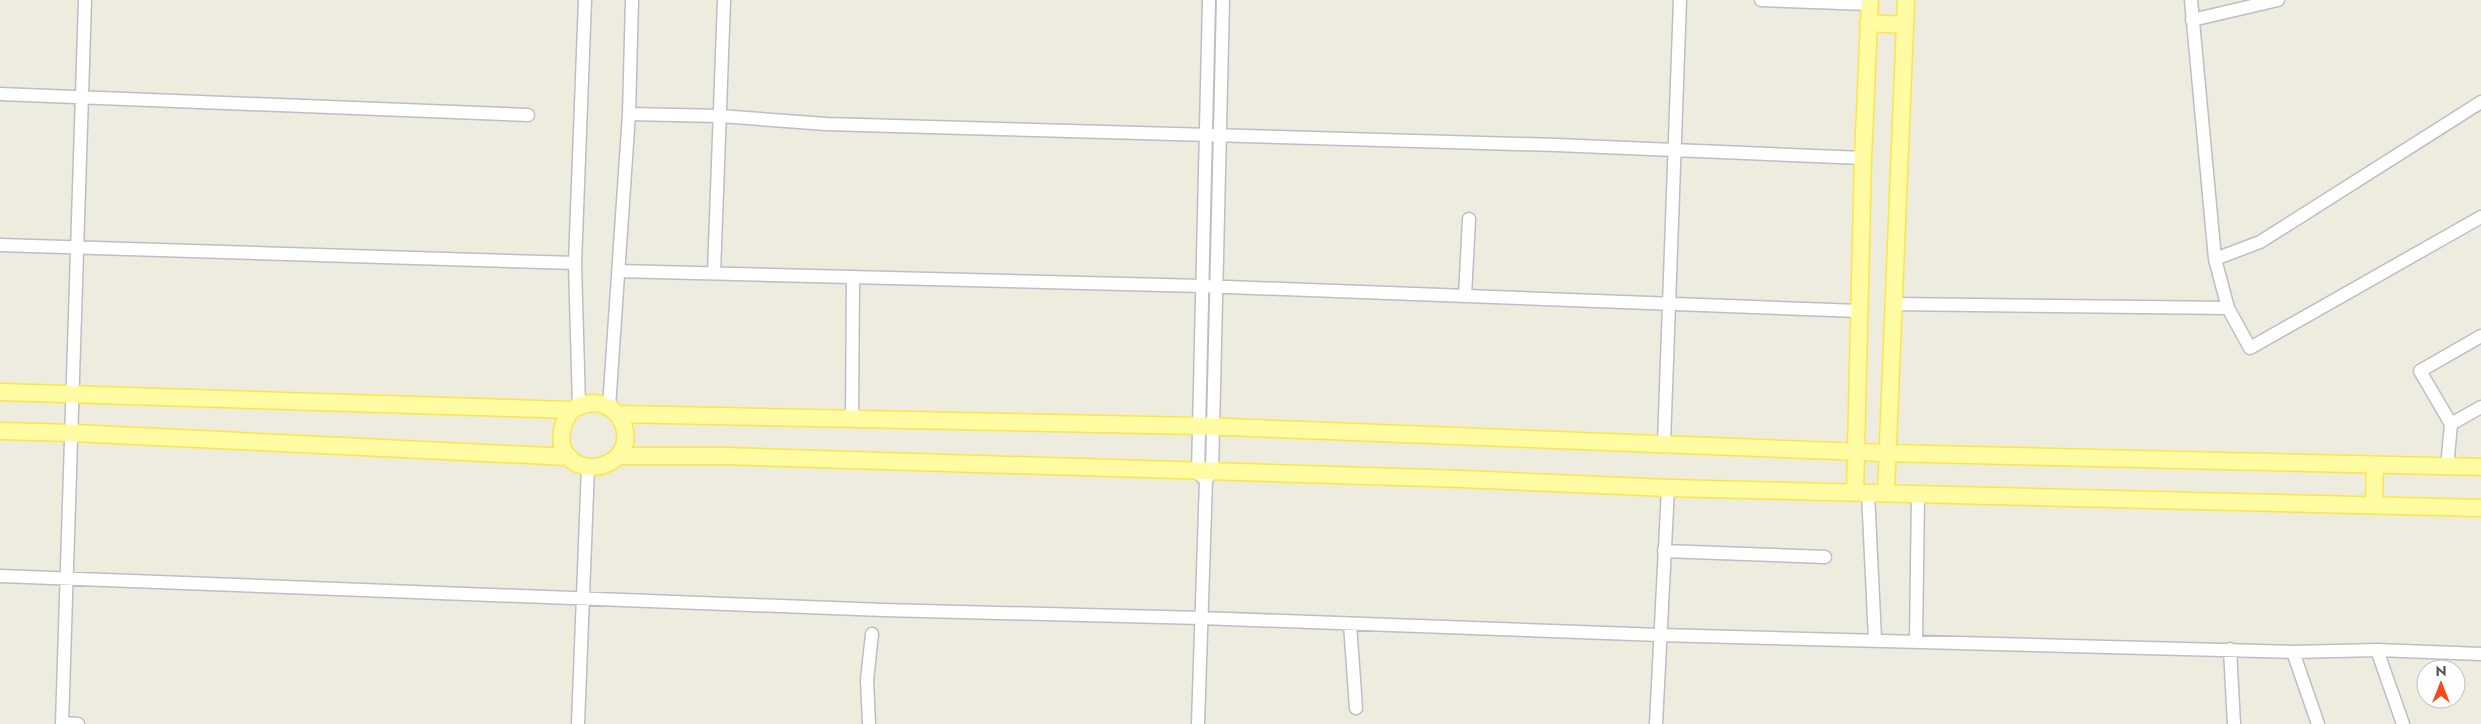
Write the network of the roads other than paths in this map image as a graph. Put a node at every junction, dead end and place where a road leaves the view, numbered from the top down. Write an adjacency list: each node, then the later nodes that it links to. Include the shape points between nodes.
1 (85, 0): 17 (street)
2 (585, 0): 31 (street)
3 (632, 0): 19 (street)
4 (724, 0): 21 (street)
5 (1209, 0): 22 (street)
6 (1223, 0): 23 (street)
7 (1680, 0): 24 (street)
8 (1760, 0): 12 (street)
9 (1906, 0): 15 (main road)
10 (2190, 0): 13 (street)
11 (2278, 0): 13 (street)
12 (1870, 2): 14 (main road)
13 (2192, 20): 30 (street)
14 (1868, 24): 15 (main road); 25 (main road)
15 (1905, 25): 39 (main road)
16 (0, 94): 17 (street)
17 (81, 97): 20 (street); 29 (street)
18 (2481, 102): 30 (street, via 2260,242)
19 (629, 114): 21 (street); 32 (street)
20 (528, 115)
21 (720, 116): 22 (street, via 826,124); 33 (street)
22 (1206, 134): 23 (street); 35 (street)
23 (1219, 134): 24 (street); 36 (street)
24 (1675, 150): 25 (street); 38 (street)
25 (1863, 158): 41 (main road)
26 (2481, 217): 40 (street, via 2250,348)
27 (1469, 219): 37 (street)
28 (0, 245): 29 (street)
29 (76, 248): 31 (street); 44 (street)
30 (2215, 259): 40 (street)
31 (575, 263): 45 (street)
32 (618, 271): 33 (street); 47 (street)
33 (714, 273): 34 (street)
34 (853, 277): 35 (street); 48 (street)
35 (1202, 286): 36 (street); 50 (street)
36 (1216, 287): 37 (street); 50 (street)
37 (1465, 296): 38 (street)
38 (1669, 304): 41 (street); 53 (street)
39 (1894, 304): 40 (street); 55 (main road)
40 (2228, 308)
41 (1859, 311): 54 (main road)
42 (2481, 336): 49 (street, via 2420,371)
43 (0, 392): 44 (main road)
44 (74, 395): 45 (main road); 52 (street)
45 (576, 408): 47 (main road, via 599,403); 57 (main road, via 564,421 560,433 562,446)
46 (2481, 408): 49 (street)
47 (613, 410): 48 (main road); 56 (main road, via 624,424 626,434)
48 (852, 419): 50 (main road)
49 (2451, 424): 61 (street)
50 (1207, 427): 53 (main road); 62 (street)
51 (0, 431): 52 (main road)
52 (73, 432): 57 (main road); 72 (street)
53 (1664, 443): 54 (main road)
54 (1856, 452): 55 (main road); 64 (main road)
55 (1886, 452): 58 (main road); 65 (main road)
56 (618, 456): 59 (main road, via 610,463); 62 (main road, via 734,456)
57 (569, 457): 59 (main road)
58 (2375, 466): 61 (main road); 67 (main road)
59 (588, 467): 73 (street)
60 (2481, 467): 61 (main road)
61 (2447, 468)
62 (1205, 475): 63 (main road, via 1462,479); 74 (street)
63 (1668, 488): 64 (main road); 69 (street)
64 (1862, 492): 65 (main road); 78 (street)
65 (1886, 493): 66 (main road)
66 (1918, 494): 67 (main road); 79 (street)
67 (2374, 506): 68 (main road)
68 (2481, 508)
69 (1664, 551): 70 (street); 77 (street)
70 (1825, 557)
71 (0, 576): 72 (street)
72 (68, 578): 73 (street); 85 (street)
73 (583, 599): 74 (street); 87 (street)
74 (1201, 618): 75 (street); 89 (street)
75 (1350, 624): 77 (street); 84 (street)
76 (872, 634): 88 (street, via 867,680)
77 (1660, 635): 78 (street); 90 (street)
78 (1875, 639): 79 (street)
79 (1916, 640): 80 (street)
80 (2230, 649): 82 (street); 91 (street)
81 (2377, 650): 82 (street); 83 (street); 93 (street)
82 (2293, 652): 92 (street)
83 (2481, 654)
84 (1356, 708)
85 (62, 724): 86 (street)
86 (78, 724)
87 (578, 724)
88 (869, 724)
89 (1198, 724)
90 (1656, 724)
91 (2234, 724)
92 (2318, 724)
93 (2403, 724)

